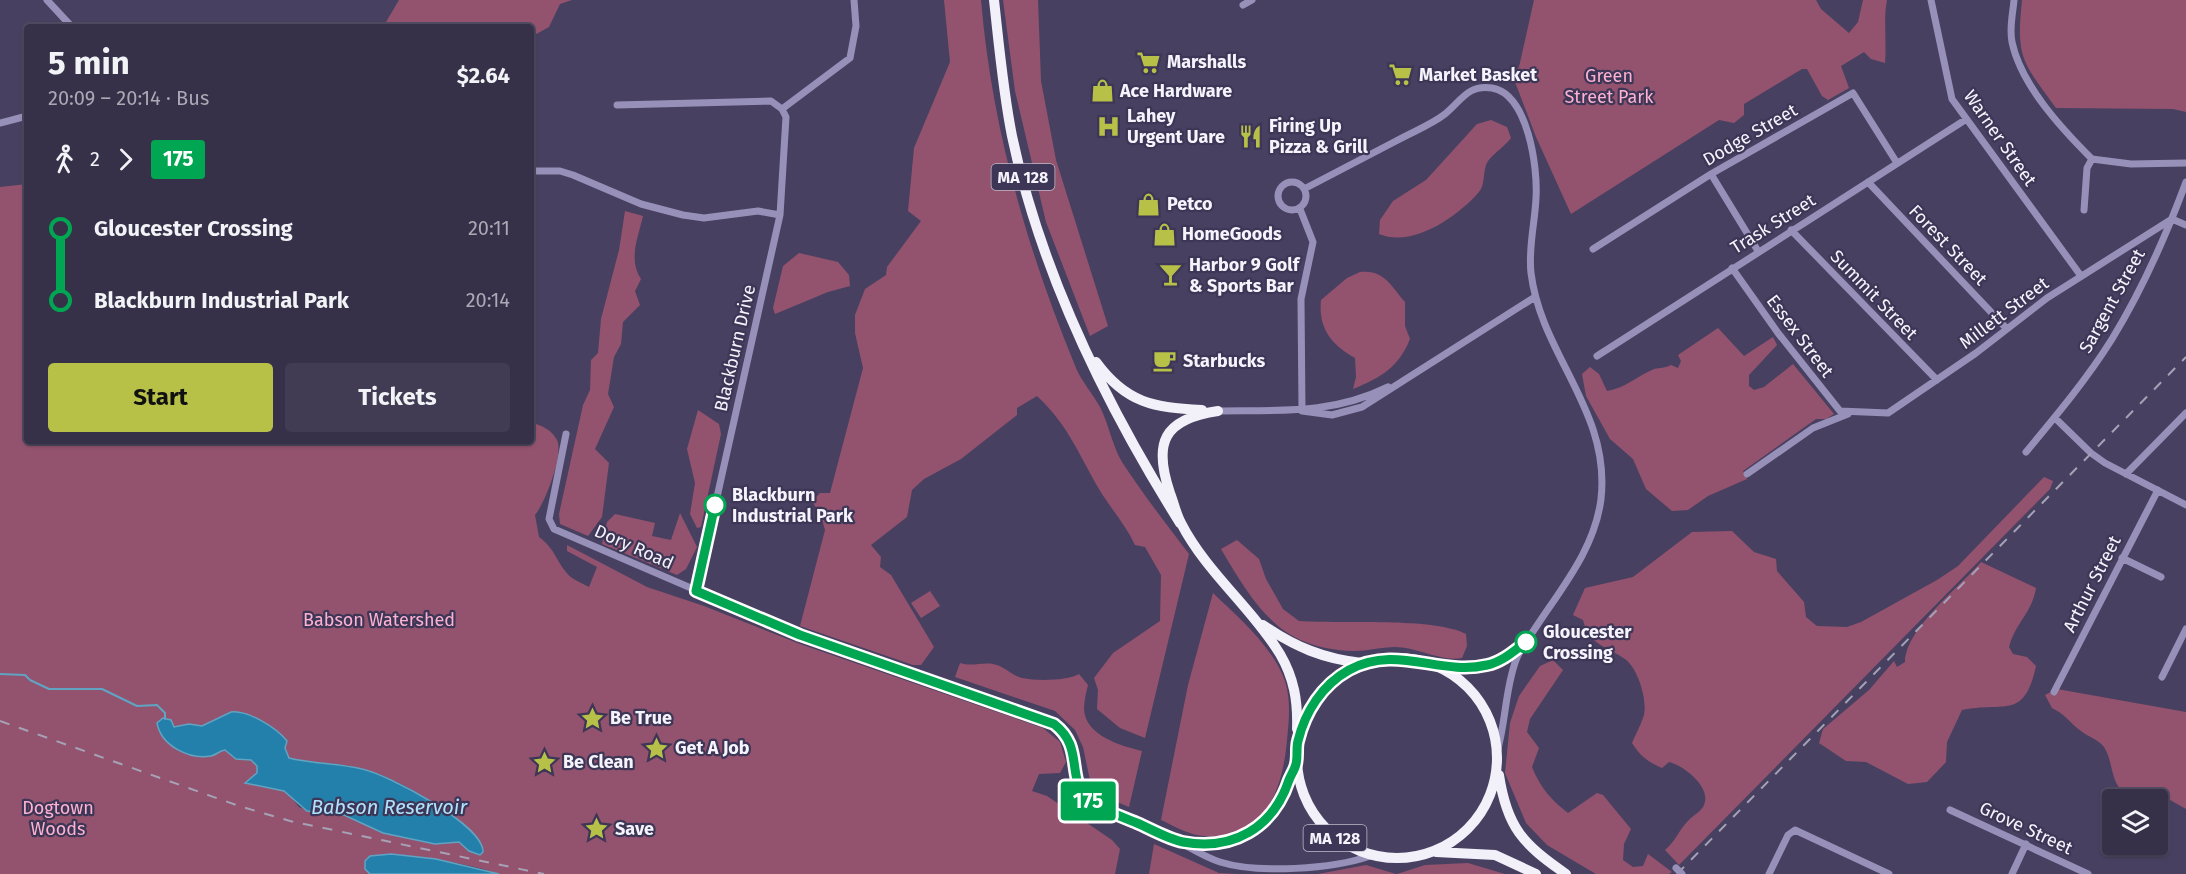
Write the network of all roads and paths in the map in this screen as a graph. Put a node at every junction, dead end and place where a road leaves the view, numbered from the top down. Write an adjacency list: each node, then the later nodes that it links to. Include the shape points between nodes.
1 (46, 0): 8 (street)
2 (854, 0): 10 (street, via 856,26 850,58)
3 (994, 0): 34 (highway, MA 128, via 1012,138 1048,259)
4 (1252, 0): 7 (street)
5 (1931, 0): 12 (street, Warner Street, via 1948,86)
6 (2014, 0): 14 (street, via 2012,39 2021,69)
7 (1243, 5)
8 (69, 24)
9 (617, 105): 10 (street, via 771,101)
10 (782, 110): 24 (street, Blackburn Drive, via 786,117)
11 (24, 118): 13 (street)
12 (1965, 120): 15 (street, Trask Street); 31 (street, Warner Street)
13 (0, 123)
14 (2092, 159): 16 (street, via 2131,164); 23 (street, via 2087,168)
15 (1897, 163): 18 (street, Dodge Street, via 1853,93); 19 (street, Trask Street)
16 (2186, 163)
17 (534, 171): 24 (street, via 567,173 641,204 683,215 704,218 758,211)
18 (1711, 174): 28 (street, Dodge Street); 29 (street)
19 (1868, 182): 27 (street, Trask Street); 33 (street, Forest Street)
20 (2186, 182): 25 (street, Sargent Street)
21 (1304, 189): 22 (street, via 1305,202); 22 (street, via 1297,183 1287,183 1278,193 1282,207 1290,211); 32 (street, via 1439,118 1466,92 1486,87 1504,92 1522,118 1536,170 1531,246)
22 (1299, 209): 38 (street, via 1313,242 1301,299)
23 (2084, 210)
24 (780, 215): 51 (street, Blackburn Drive)
25 (2172, 219): 26 (street); 31 (street, Millett Street); 41 (street, Sargent Street, via 2118,328)
26 (2186, 225)
27 (1791, 230): 29 (street, Trask Street); 36 (street, Summit Street)
28 (1593, 249)
29 (1758, 252): 30 (street, Trask Street)
30 (1732, 268): 35 (street, Trask Street); 39 (street, Essex Street, via 1829,400 1840,411)
31 (2081, 276): 33 (street, Millett Street)
32 (1535, 297): 38 (street, via 1380,397 1347,412 1318,415); 54 (street, via 1542,320 1591,418 1599,446 1601,499 1587,548)
33 (2007, 329): 36 (street, Millett Street)
34 (1083, 345): 37 (highway, via 1115,385 1144,403); 48 (highway, MA 128, via 1109,402)
35 (1597, 356)
36 (1937, 380): 39 (street, Millett Street, via 1888,413)
37 (1218, 411): 38 (street); 48 (highway, via 1189,417 1177,424 1162,447 1162,470)
38 (1302, 411)
39 (1850, 413): 44 (street, via 1813,428)
40 (2186, 413): 45 (street)
41 (2055, 418): 43 (street, Sargent Street); 45 (street, via 2091,453)
42 (566, 434): 51 (street, Dory Road, via 550,526)
43 (2026, 453)
44 (1747, 474)
45 (2126, 474): 46 (street)
46 (2157, 490): 47 (street); 49 (street, Arthur Street)
47 (2186, 505)
48 (1180, 523): 52 (highway, MA 128)
49 (2122, 558): 50 (street); 58 (street, Arthur Street)
50 (2161, 577)
51 (696, 591): 64 (street, Dory Road, via 800,635 1054,724 1071,743 1078,787 1087,801)
52 (1256, 620): 56 (highway, MA 128, via 1308,651); 59 (highway, MA 128, via 1291,674 1298,711)
53 (2186, 629): 57 (street)
54 (1526, 642): 55 (street, via 1486,665 1466,667); 60 (street, via 1512,672)
55 (1420, 661): 56 (highway, MA 128, via 1386,658); 60 (highway, MA 128, via 1451,674 1476,697 1493,729)
56 (1364, 663): 59 (highway, via 1338,677 1315,700)
57 (2162, 676)
58 (2054, 692)
59 (1297, 744): 61 (highway, MA 128)
60 (1497, 752): 62 (highway, MA 128)
61 (1296, 764): 64 (street, Dory Road, via 1282,799 1257,829 1221,843); 67 (highway, MA 128, via 1304,798 1321,825 1345,845)
62 (1497, 767): 66 (highway, via 1488,801 1478,818 1462,835); 70 (highway, MA 128, via 1506,809 1516,831 1528,847)
63 (1950, 810): 65 (street, Grove Street)
64 (1182, 842): 67 (street, Dory Road, via 1219,862 1258,869 1355,861)
65 (2026, 844): 68 (street, Grove Street); 73 (street)
66 (1435, 852): 67 (highway, MA 128, via 1410,858); 69 (highway, MA 128, via 1495,855)
67 (1370, 856)
68 (2071, 870): 74 (street, Grove Street)
69 (1536, 874)
70 (1566, 874)
71 (1769, 874): 72 (street, via 1791,831 1804,833)
72 (1889, 874)
73 (2012, 874)
74 (2088, 874)

